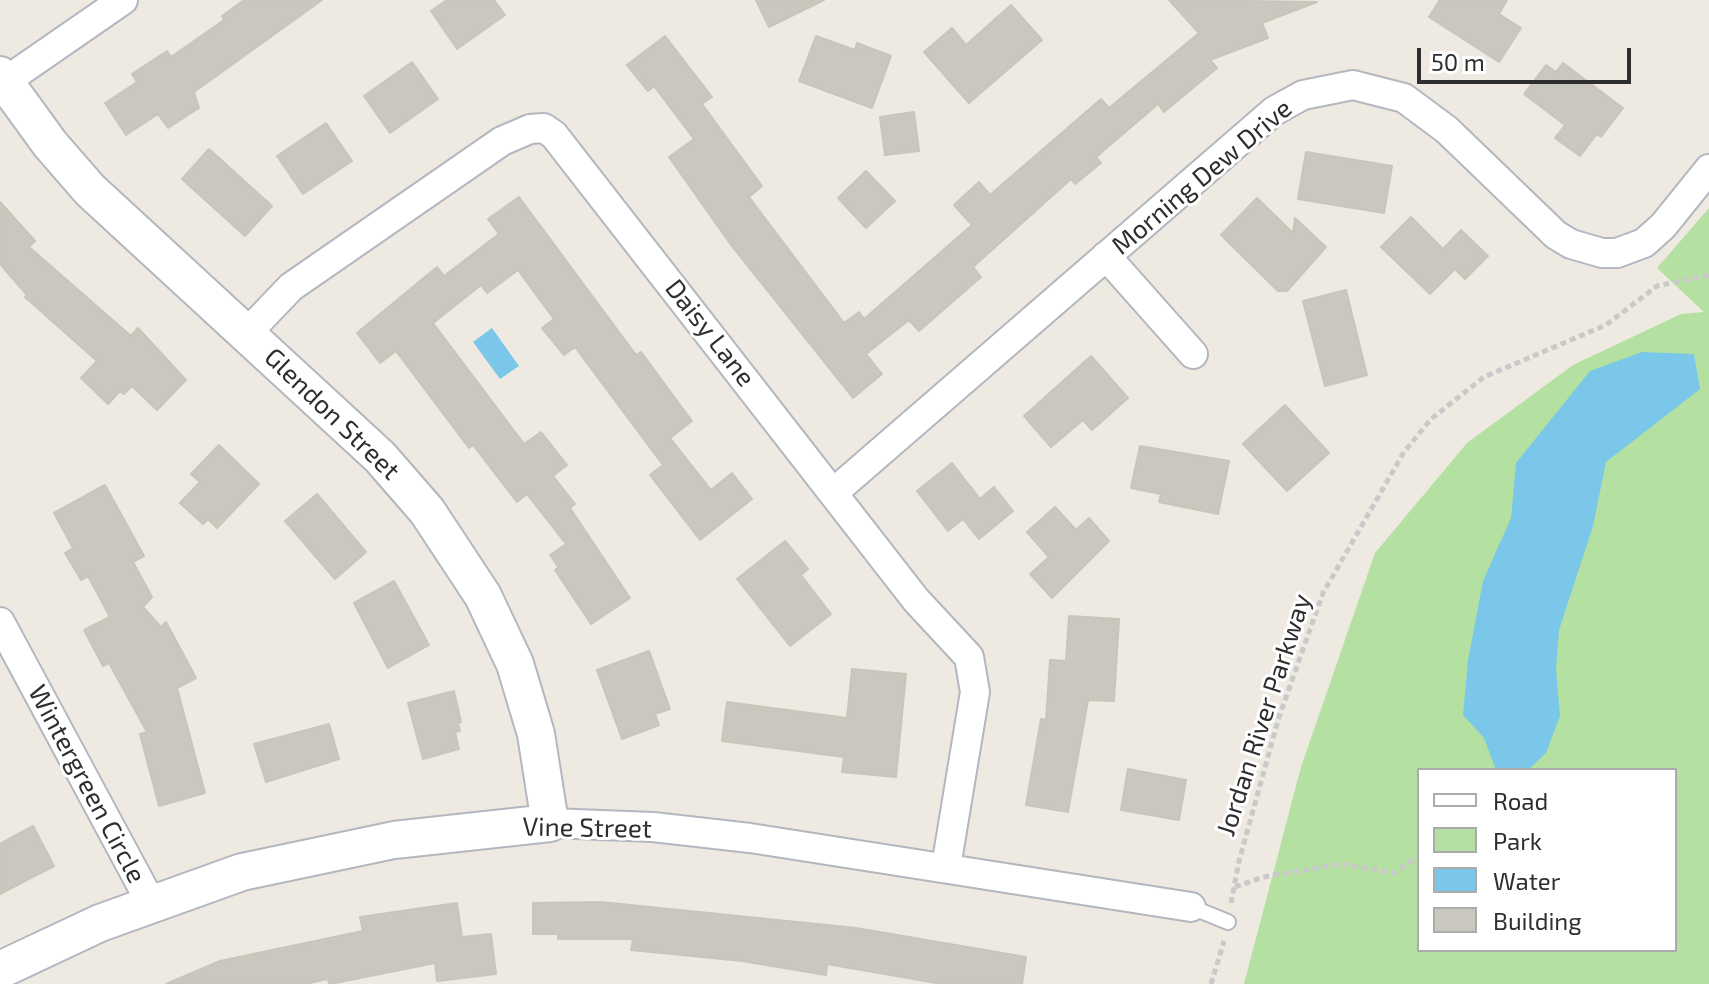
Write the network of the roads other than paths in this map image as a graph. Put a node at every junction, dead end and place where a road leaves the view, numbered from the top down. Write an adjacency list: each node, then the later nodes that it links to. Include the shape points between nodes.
1 (123, 0): 2 (street)
2 (2, 81): 5 (street, Glendon Street, via 90,190)
3 (1705, 184): 4 (street, Morning Dew Drive, via 1644,243 1602,253 1571,244 1545,225 1420,107 1387,91 1353,85 1311,92 1274,111)
4 (1106, 256): 6 (street); 7 (street, Morning Dew Drive)
5 (247, 333): 7 (street, Daisy Lane, via 291,287 502,141 544,128 573,156); 9 (street, Glendon Street, via 380,457 467,568 515,664 536,734)
6 (1193, 354)
7 (833, 493): 10 (street, Daisy Lane, via 916,600 960,643 974,674)
8 (0, 622): 11 (street, Wintergreen Circle)
9 (550, 823): 10 (street, Vine Street, via 702,832); 11 (street, Vine Street, via 341,849 242,872)
10 (946, 867): 12 (street, Vine Street)
11 (151, 903): 14 (street, Vine Street)
12 (1191, 907): 13 (lane)
13 (1228, 922)
14 (0, 970)
15 (0, 978): 16 (street)
16 (4, 984)

